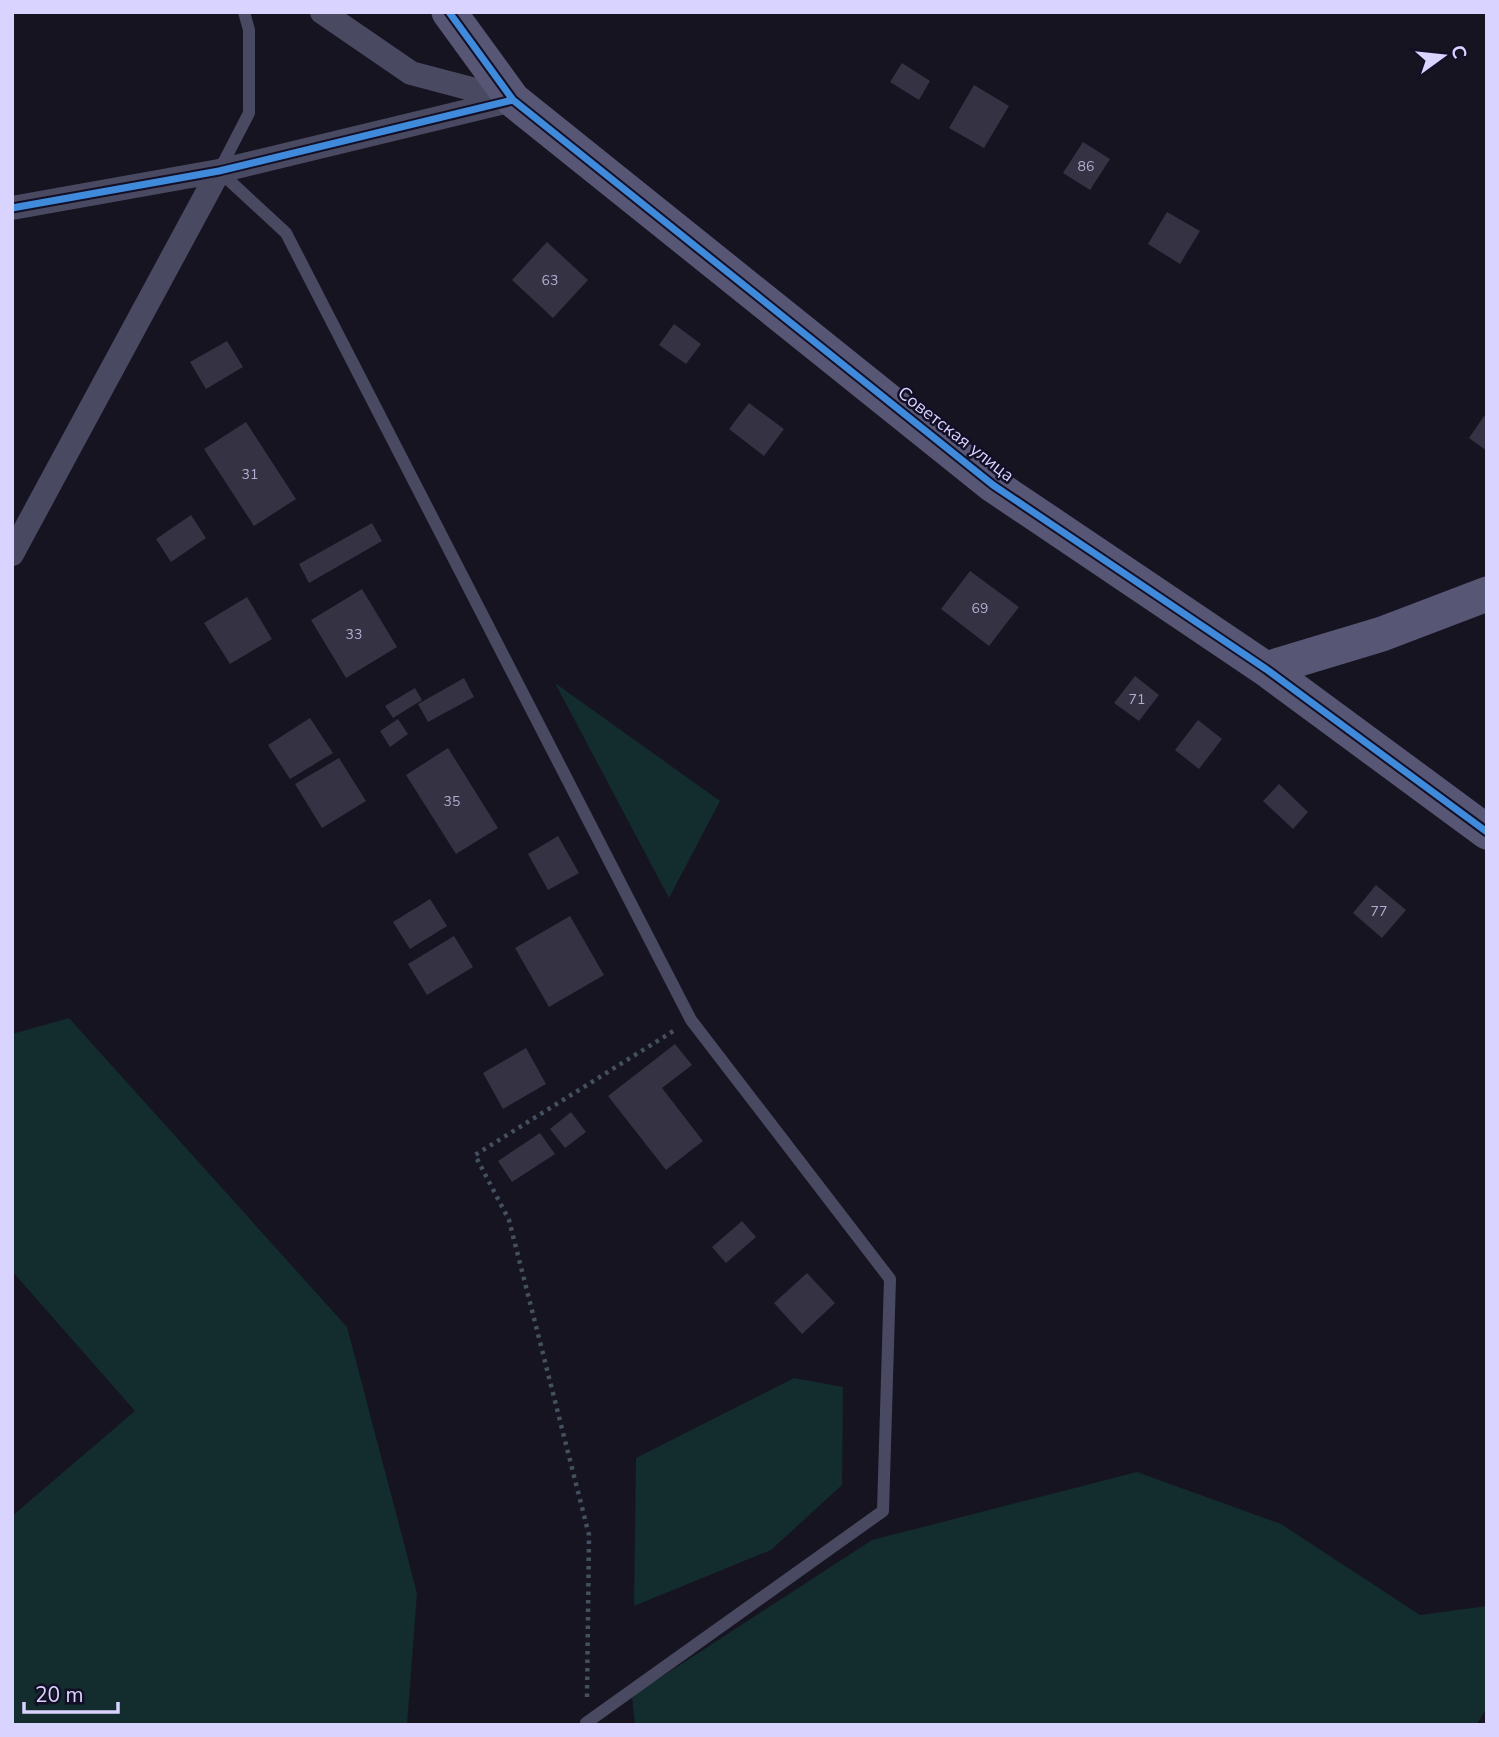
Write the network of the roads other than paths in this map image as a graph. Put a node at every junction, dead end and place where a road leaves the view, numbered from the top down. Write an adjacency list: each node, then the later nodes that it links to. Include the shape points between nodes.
1 (244, 12): 5 (lane, via 249,30 249,113)
2 (321, 12): 4 (street, via 411,73)
3 (449, 12): 4 (street, Советская улица)
4 (513, 100): 5 (street); 9 (street, Советская улица, via 993,485)
5 (219, 171): 6 (street); 7 (street); 11 (lane, via 286,233 691,1020 890,1279 883,1511)
6 (12, 208)
7 (12, 554)
8 (1487, 594): 9 (street, via 1382,634)
9 (1266, 669): 10 (street, Советская улица)
10 (1487, 832)
11 (586, 1724)

